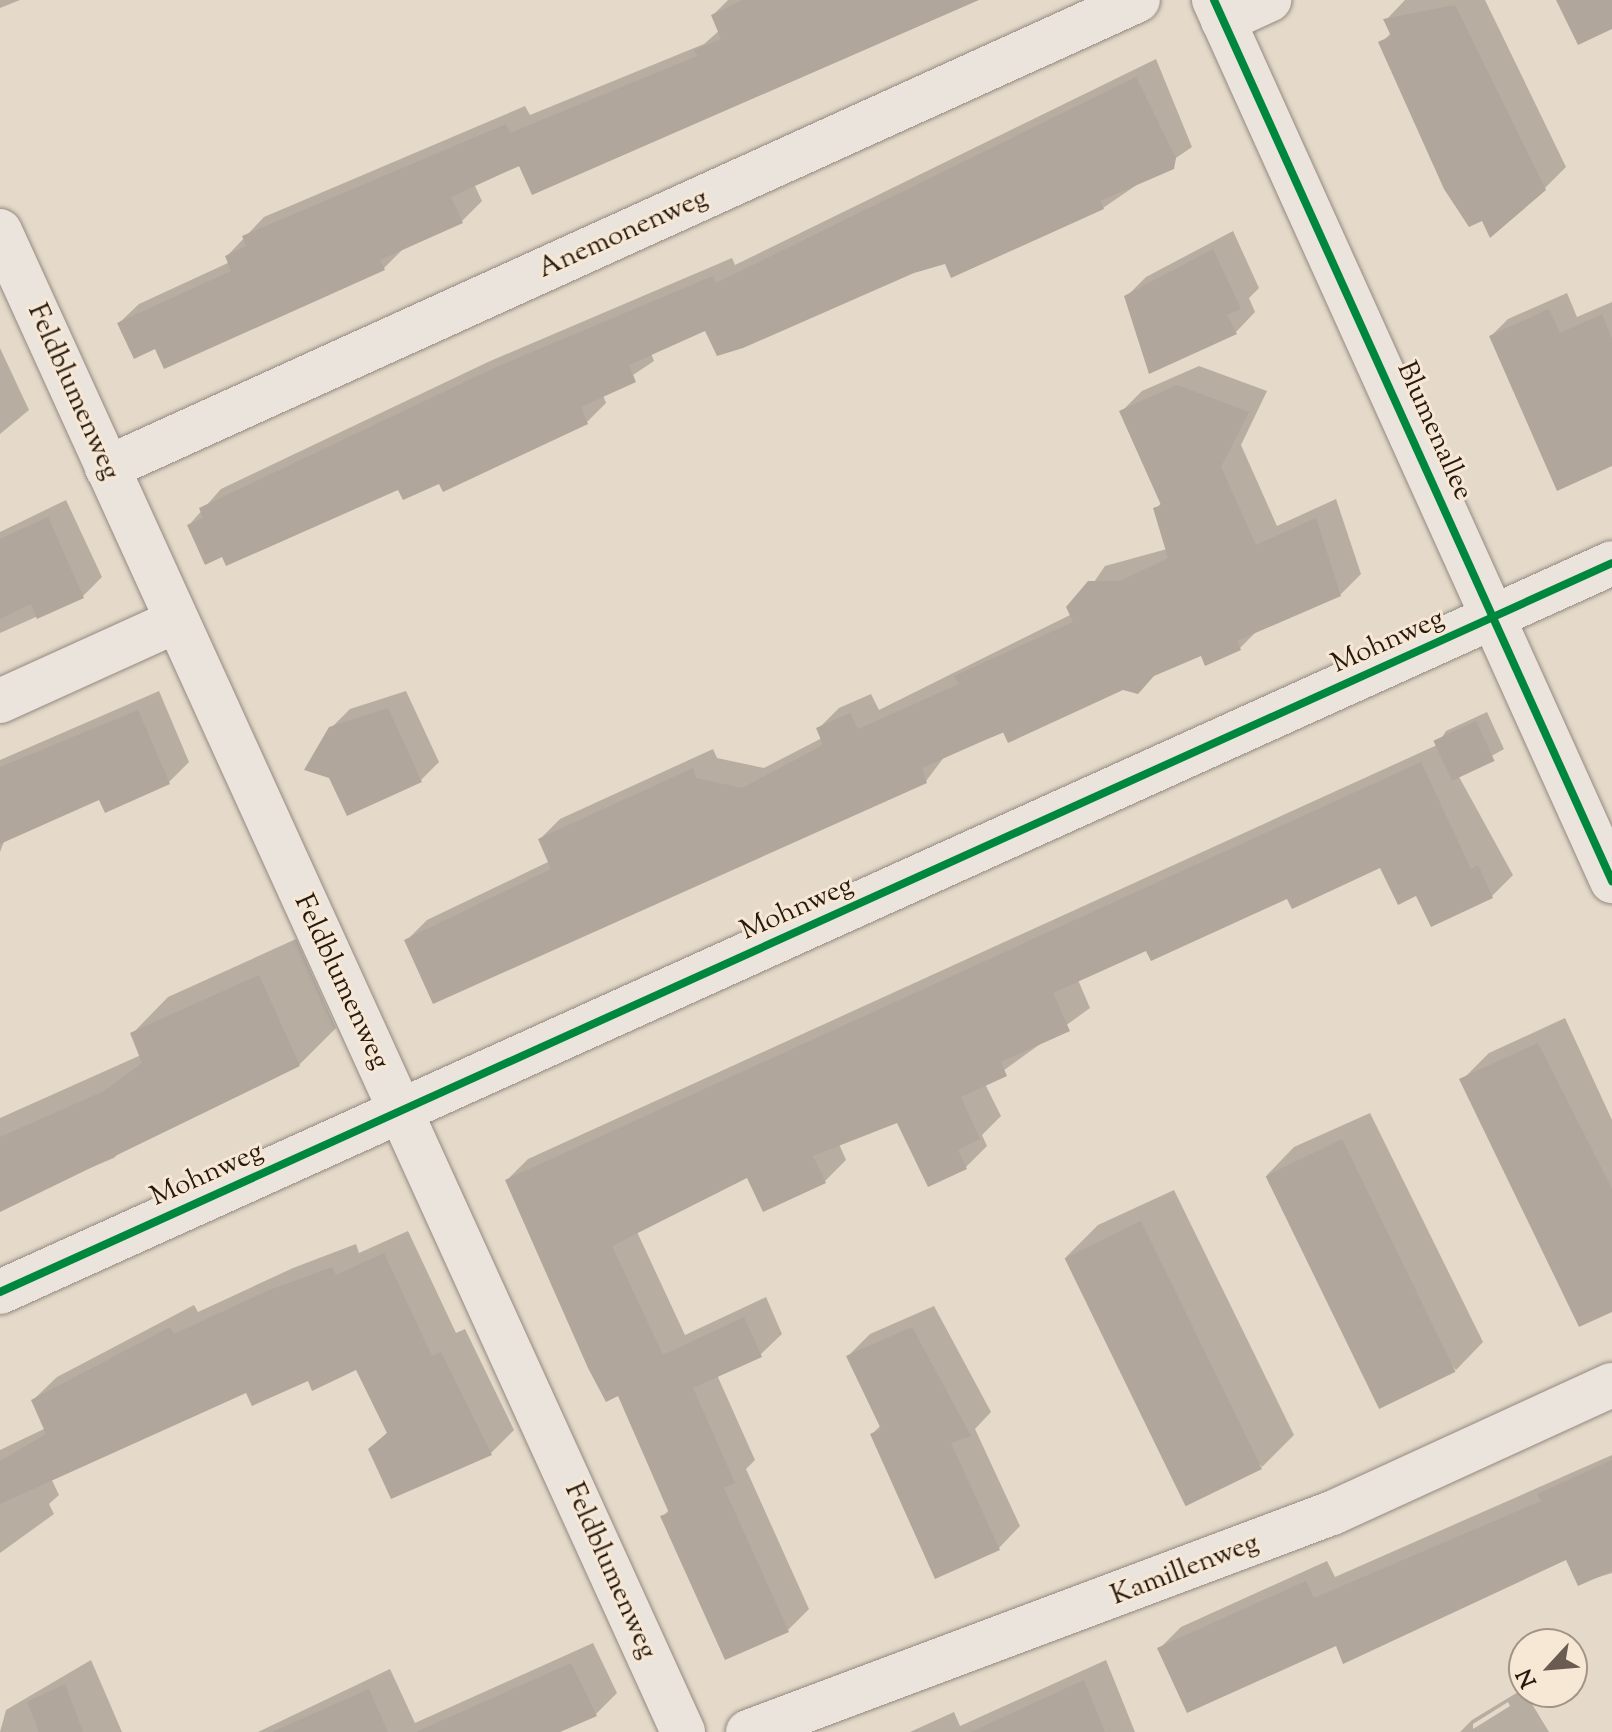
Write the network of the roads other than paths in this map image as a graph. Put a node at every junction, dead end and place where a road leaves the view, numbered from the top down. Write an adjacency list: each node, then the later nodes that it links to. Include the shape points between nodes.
1 (1138, 0): 5 (street, Anemonenweg)
2 (1269, 0): 3 (street)
3 (1218, 10): 7 (street, Blumenallee)
4 (0, 231): 5 (street, Feldblumenweg)
5 (107, 468): 8 (street, Feldblumenweg)
6 (1612, 563): 7 (street, Mohnweg)
7 (1495, 618): 10 (street, Blumenallee); 11 (street, Mohnweg)
8 (176, 621): 9 (street); 11 (street, Feldblumenweg)
9 (0, 701)
10 (1612, 881)
11 (401, 1112): 12 (street, Mohnweg); 14 (street, Feldblumenweg)
12 (0, 1292)
13 (1612, 1385): 15 (street, Kamillenweg, via 1332,1513)
14 (683, 1732)
15 (748, 1732)

